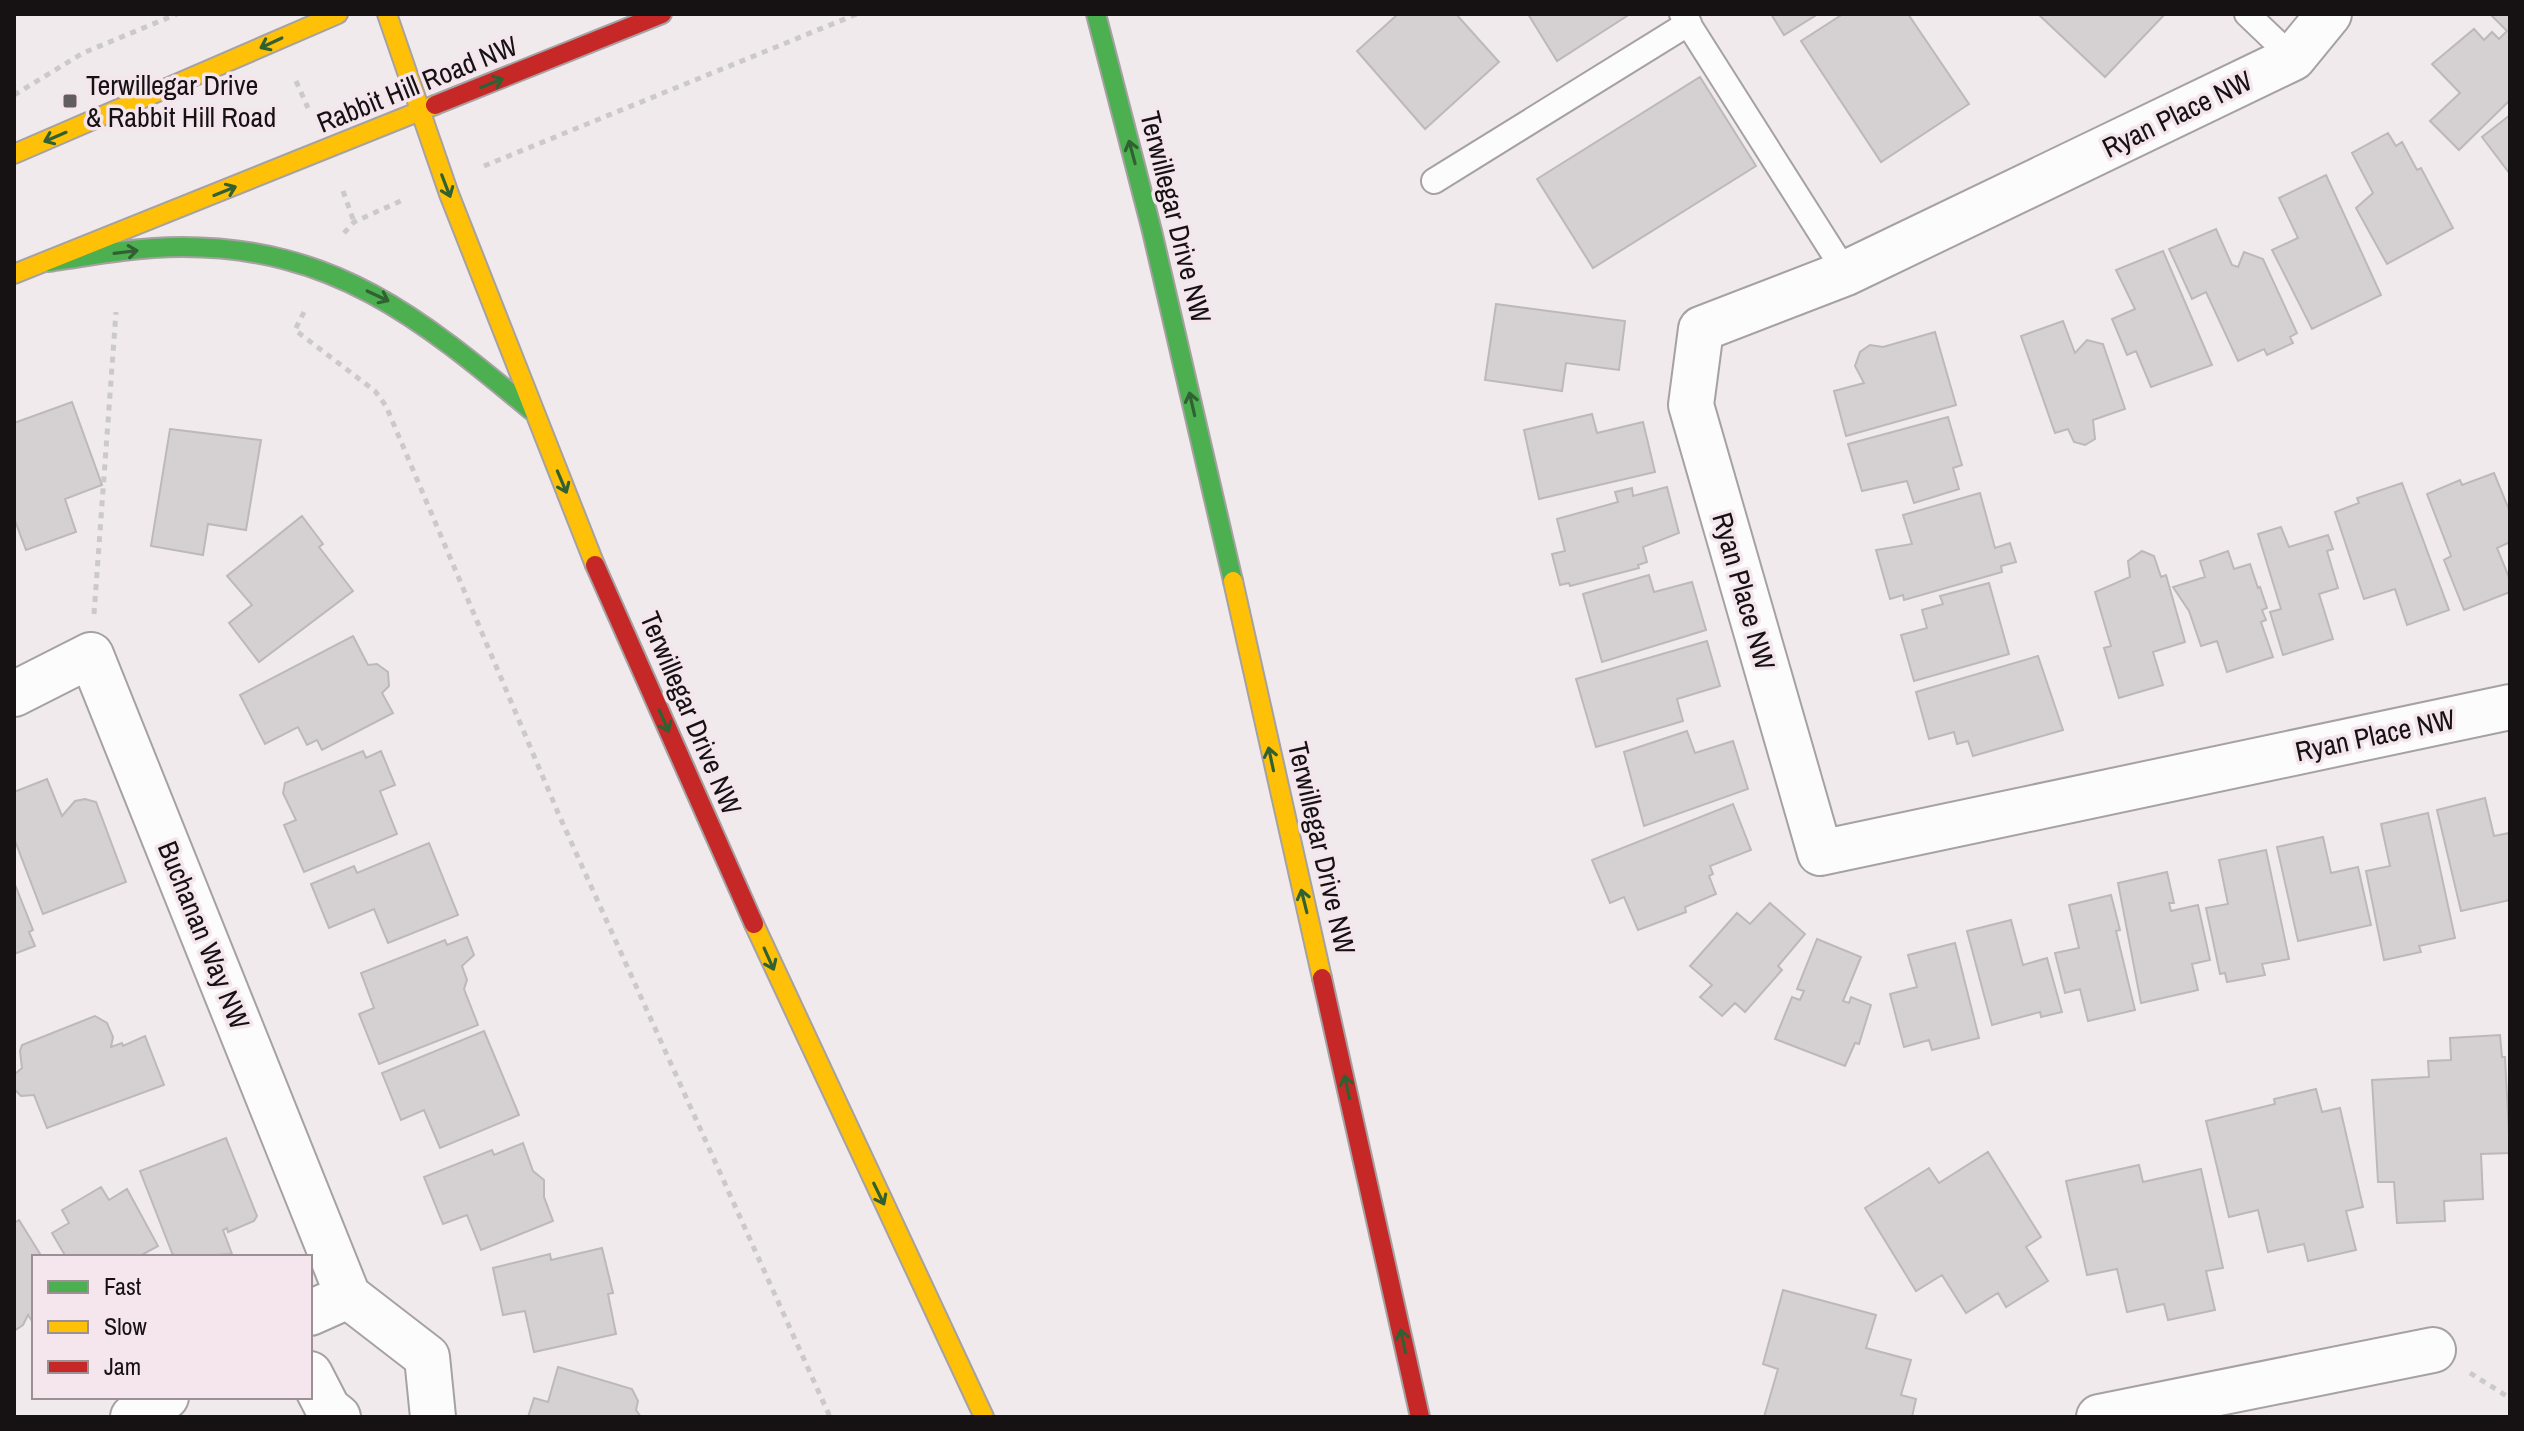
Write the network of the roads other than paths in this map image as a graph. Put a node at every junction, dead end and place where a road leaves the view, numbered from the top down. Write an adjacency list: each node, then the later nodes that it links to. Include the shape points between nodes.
1 (338, 14): 10 (main road, one-way to 10)
2 (387, 14): 9 (main road, Terwillegar Drive NW)
3 (662, 14): 9 (main road, Rabbit Hill Road NW, one-way to 3)
4 (1096, 14): 28 (main road, Terwillegar Drive NW, one-way to 4, via 1207,465)
5 (2247, 14): 8 (lane)
6 (2329, 14): 8 (street, Ryan Place NW)
7 (1686, 19): 11 (lane); 13 (lane)
8 (2293, 58): 13 (street, Ryan Place NW)
9 (419, 113): 12 (main road, Rabbit Hill Road NW, one-way to 9); 15 (main road, Terwillegar Drive NW, one-way to 15)
10 (14, 154)
11 (1434, 181)
12 (49, 262): 14 (main road, Rabbit Hill Road NW); 15 (main road, one-way to 15, via 155,248 259,253 323,271 390,301)
13 (1846, 273): 17 (street, Ryan Place NW, via 1701,329 1691,405 1820,853)
14 (14, 274)
15 (531, 410): 27 (main road, Terwillegar Drive NW, one-way to 27, via 802,1033)
16 (14, 694): 18 (street, Buchanan Way NW, via 91,655)
17 (2510, 707)
18 (311, 1255)
19 (312, 1259): 20 (street, Buchanan Way NW)
20 (329, 1305): 26 (street, Buchanan Way NW, via 427,1357)
21 (2433, 1350): 29 (street)
22 (312, 1378): 25 (street)
23 (163, 1399): 24 (street)
24 (133, 1417)
25 (338, 1417)
26 (433, 1417)
27 (984, 1417)
28 (1420, 1417)
29 (2099, 1417)

